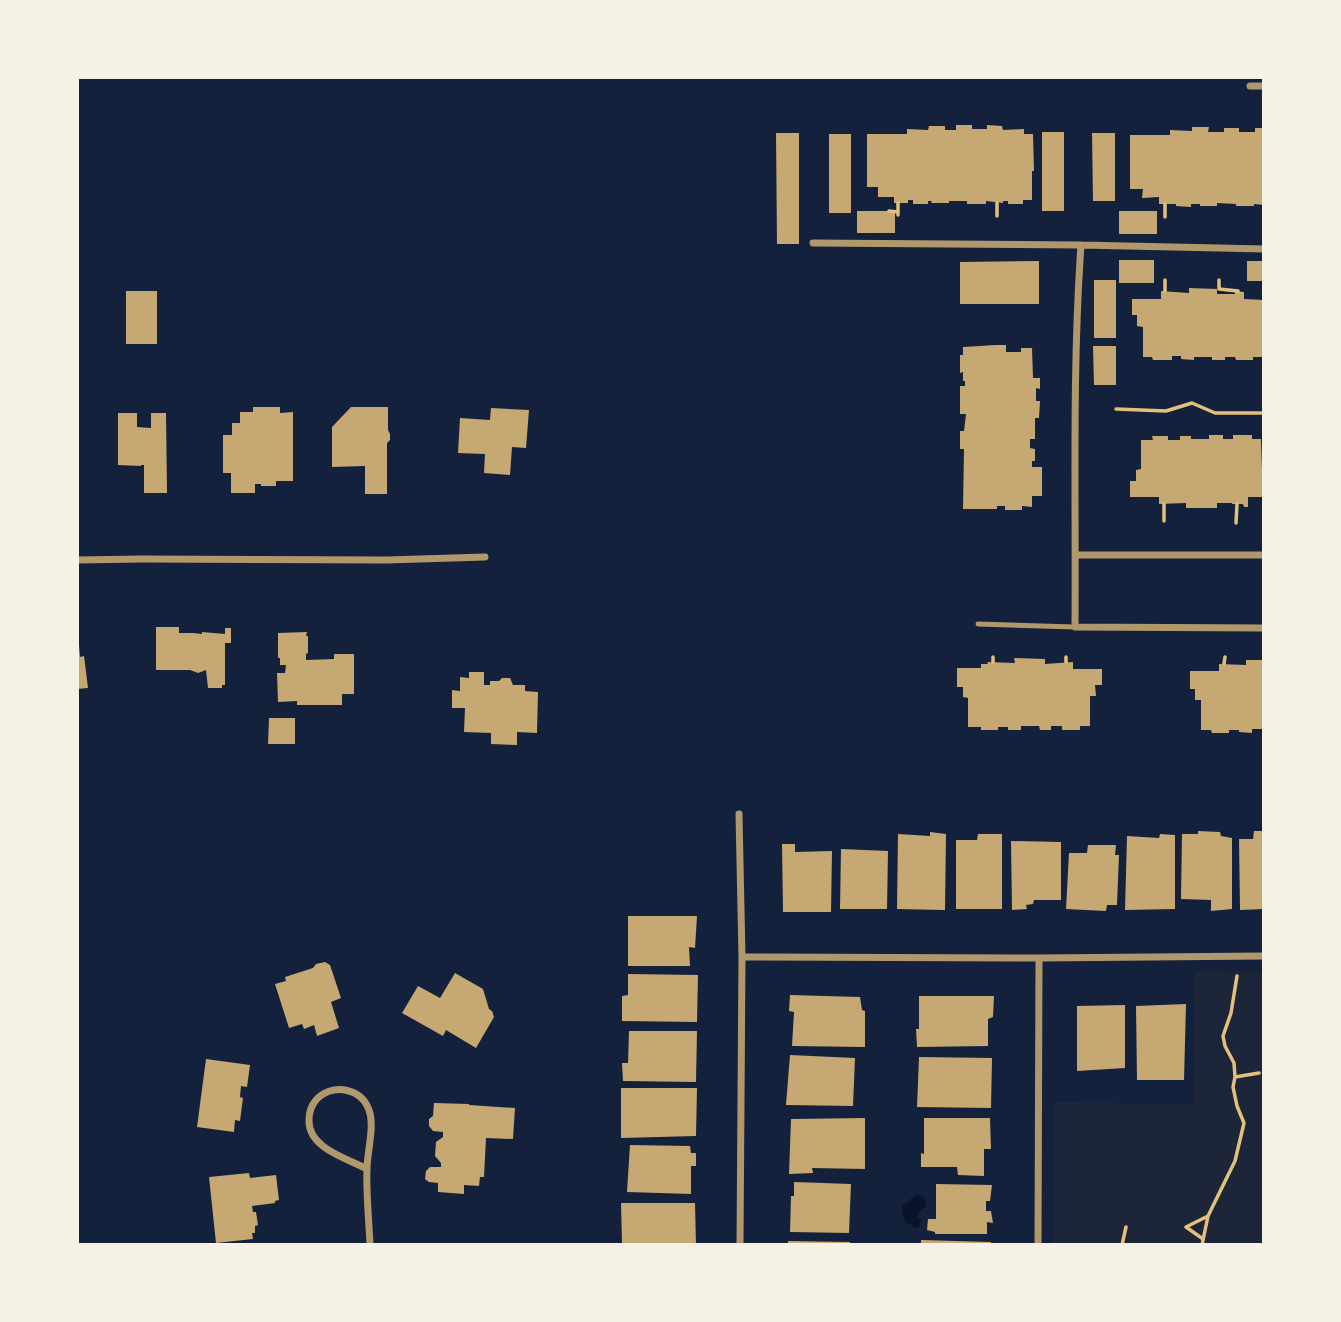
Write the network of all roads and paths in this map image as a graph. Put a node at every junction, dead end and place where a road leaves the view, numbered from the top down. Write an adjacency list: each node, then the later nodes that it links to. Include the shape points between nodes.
1 (1250, 86): 2 (street)
2 (1264, 86)
3 (898, 203): 6 (path, via 898,213)
4 (997, 203): 7 (path)
5 (1164, 204): 8 (path)
6 (889, 211)
7 (997, 216)
8 (1165, 217)
9 (813, 243): 10 (street)
10 (1081, 245): 11 (street); 22 (street, via 1074,410)
11 (1264, 249)
12 (1219, 280): 15 (path, via 1219,289)
13 (1165, 281): 14 (path)
14 (1165, 291)
15 (1238, 291)
16 (1116, 409): 17 (path, via 1166,411 1192,403 1215,413)
17 (1264, 413)
18 (1164, 504): 20 (path)
19 (1237, 504): 21 (path)
20 (1164, 521)
21 (1237, 523)
22 (1076, 555): 23 (street); 27 (street)
23 (1264, 555)
24 (485, 557): 25 (street)
25 (77, 560)
26 (978, 624): 27 (lane)
27 (1075, 627): 28 (street)
28 (1264, 628)
29 (1225, 657): 30 (path)
30 (1224, 664)
31 (739, 814): 33 (street)
32 (1264, 956): 34 (street)
33 (742, 957): 34 (street); 43 (street)
34 (1039, 958): 44 (street)
35 (1237, 976): 37 (path, via 1223,1036)
36 (1259, 1073): 37 (path)
37 (1235, 1077): 39 (path, via 1233,1087 1244,1123 1235,1161)
38 (367, 1169): 38 (street, via 370,1110 363,1100 343,1089 321,1095 309,1114 312,1136 320,1145); 42 (street)
39 (1208, 1216): 41 (path); 41 (path, via 1186,1227)
40 (1126, 1227): 45 (path)
41 (1203, 1242)
42 (370, 1245)
43 (740, 1245)
44 (1038, 1245)
45 (1122, 1245)

